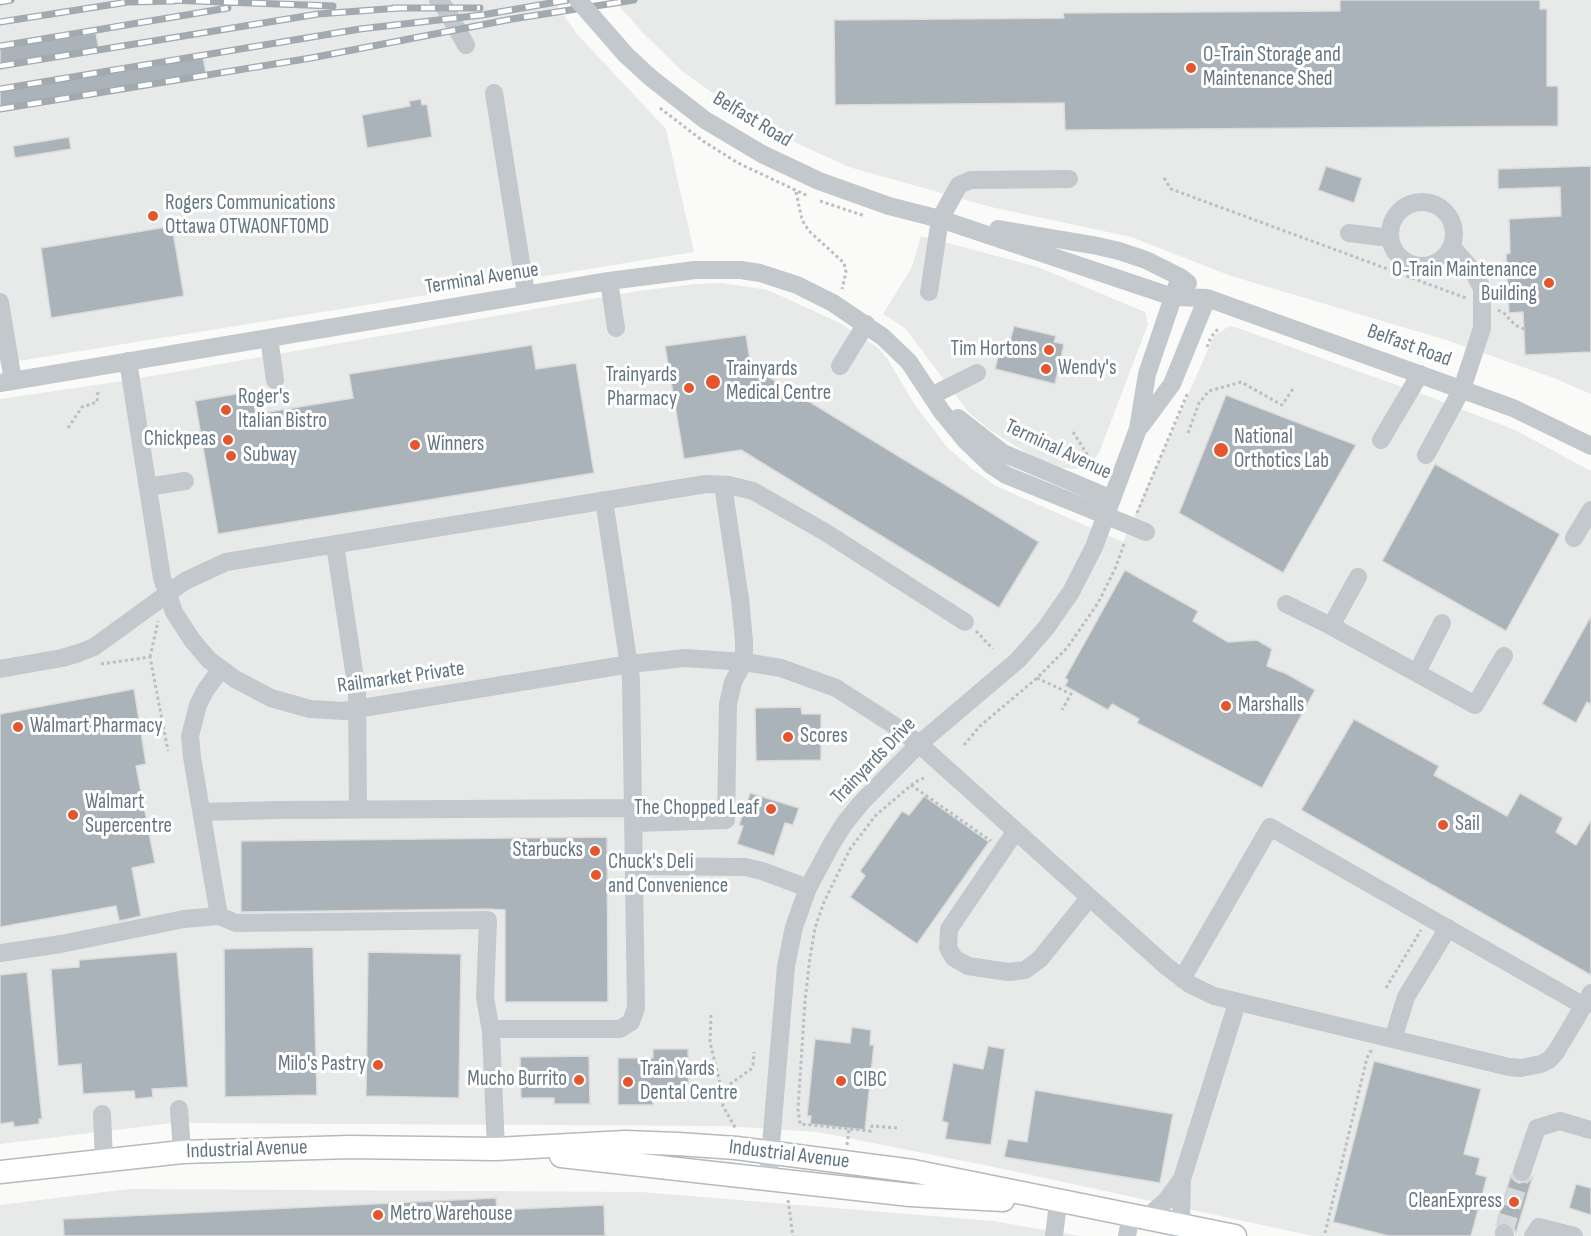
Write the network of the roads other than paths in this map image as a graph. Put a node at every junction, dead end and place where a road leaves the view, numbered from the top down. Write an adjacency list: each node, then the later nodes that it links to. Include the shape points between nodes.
1 (438, 0): 3 (street)
2 (578, 0): 6 (street, Belfast Road, bridge, via 626,55 705,120 762,154 819,181)
3 (466, 45)
4 (494, 93): 13 (street)
5 (1069, 179): 6 (street, via 964,182)
6 (940, 219): 10 (street, Belfast Road, via 1094,245 1146,260); 12 (street); 14 (street, Belfast Road)
7 (1348, 232): 8 (street)
8 (1390, 238): 9 (street, via 1396,253 1417,266 1434,264); 9 (street, via 1397,214 1410,204 1427,202 1442,209 1452,222)
9 (1452, 247): 26 (street, via 1482,288 1482,328)
10 (1180, 277): 14 (street, Trainyards Drive); 15 (street, Belfast Road)
11 (609, 281): 13 (street, Terminal Avenue); 17 (street, Terminal Avenue, via 695,270 760,273 833,303); 18 (street)
12 (929, 292)
13 (526, 294): 19 (street, Terminal Avenue)
14 (1173, 297): 15 (street, Belfast Road); 28 (street, Trainyards Drive, via 1147,374)
15 (1208, 298): 23 (street, Belfast Road); 28 (street, Trainyards Drive, via 1172,384)
16 (0, 302): 25 (street)
17 (866, 324): 21 (street); 27 (street, Terminal Avenue, via 909,362)
18 (616, 328)
19 (269, 338): 20 (street, Terminal Avenue); 24 (street)
20 (128, 362): 25 (street, Terminal Avenue); 34 (street, Railmarket Private)
21 (840, 366)
22 (977, 372): 27 (street)
23 (1420, 374): 26 (street, Belfast Road); 29 (street)
24 (275, 380)
25 (6, 382)
26 (1462, 389): 30 (street, Belfast Road, via 1513,408); 31 (street)
27 (931, 396): 36 (street, Terminal Avenue, via 953,426 992,465 1027,485)
28 (1138, 429): 36 (street, Trainyards Drive)
29 (1381, 440)
30 (1591, 446)
31 (1426, 455)
32 (185, 481): 34 (street)
33 (723, 485): 35 (street, via 706,484); 44 (street, via 753,491 787,509); 48 (street, via 740,599)
34 (148, 487): 42 (street, Railmarket Private)
35 (604, 500): 40 (street); 49 (street)
36 (1108, 508): 38 (street, Terminal Avenue); 54 (street, Trainyards Drive, via 1079,578 1047,628 1000,675)
37 (1591, 510): 39 (street)
38 (1146, 532)
39 (1574, 538)
40 (335, 545): 42 (street, via 226,562); 53 (street)
41 (1358, 577): 46 (street)
42 (166, 594): 50 (street, via 94,647); 51 (street, Railmarket Private, via 192,640)
43 (1286, 603): 46 (street)
44 (965, 622)
45 (1442, 623): 52 (street)
46 (1331, 626): 52 (street)
47 (1504, 656): 52 (street, via 1475,705)
48 (744, 662): 49 (street, Railmarket Private, via 685,657); 54 (street, Railmarket Private, via 781,668 836,688); 57 (street, via 733,682 728,704 726,820)
49 (630, 664): 53 (street, Railmarket Private); 57 (street)
50 (0, 669)
51 (220, 670): 53 (street, Railmarket Private, via 255,691 291,705 328,711); 56 (street, via 198,705 190,736)
52 (1417, 672)
53 (358, 710): 55 (street)
54 (918, 744): 58 (street, Railmarket Private); 60 (street, Trainyards Drive, via 844,824)
55 (358, 809): 56 (street); 57 (street)
56 (202, 812): 62 (street)
57 (634, 815): 59 (street)
58 (1015, 832): 61 (street, Railmarket Private); 61 (street, via 949,929 948,948 954,958 968,966 1008,972 1024,970 1040,958)
59 (635, 866): 60 (street, via 745,867); 68 (street, via 636,1008 631,1022 620,1029)
60 (808, 888): 75 (street, Trainyards Drive, via 786,966)
61 (1089, 898): 65 (street, Railmarket Private)
62 (219, 916): 64 (street); 68 (street, via 236,923 488,920 485,997)
63 (1448, 928): 65 (street, via 1270,827); 66 (street); 69 (street, via 1406,997)
64 (0, 952)
65 (1182, 979): 67 (street, Railmarket Private)
66 (1587, 1000): 69 (street, Railmarket Private, via 1556,1052 1530,1067 1509,1067)
67 (1237, 1003): 69 (street, Railmarket Private); 79 (street)
68 (491, 1032): 73 (street)
69 (1393, 1039)
70 (179, 1109): 74 (street)
71 (102, 1114): 76 (street)
72 (1591, 1130): 78 (street, via 1560,1121 1538,1128)
73 (496, 1149): 74 (main road, Industrial Avenue, via 350,1147); 75 (main road, Industrial Avenue, via 625,1143); 80 (main road, Industrial Avenue)
74 (182, 1152): 76 (main road, Industrial Avenue)
75 (771, 1153): 80 (street, Trainyards Drive); 81 (main road, Industrial Avenue, via 914,1171)
76 (104, 1160): 77 (main road, Industrial Avenue)
77 (0, 1172)
78 (1522, 1172)
79 (1182, 1179): 82 (street, via 1165,1202); 83 (street, via 1181,1214)
80 (768, 1180): 81 (main road, Industrial Avenue, via 910,1195)
81 (1069, 1204): 82 (main road, Industrial Avenue); 84 (street)
82 (1135, 1223): 83 (main road, Industrial Avenue)
83 (1193, 1230): 85 (main road, Industrial Avenue)
84 (1054, 1236)
85 (1235, 1236)
86 (1533, 1236): 87 (street, via 1539,1227)
87 (1574, 1236)

